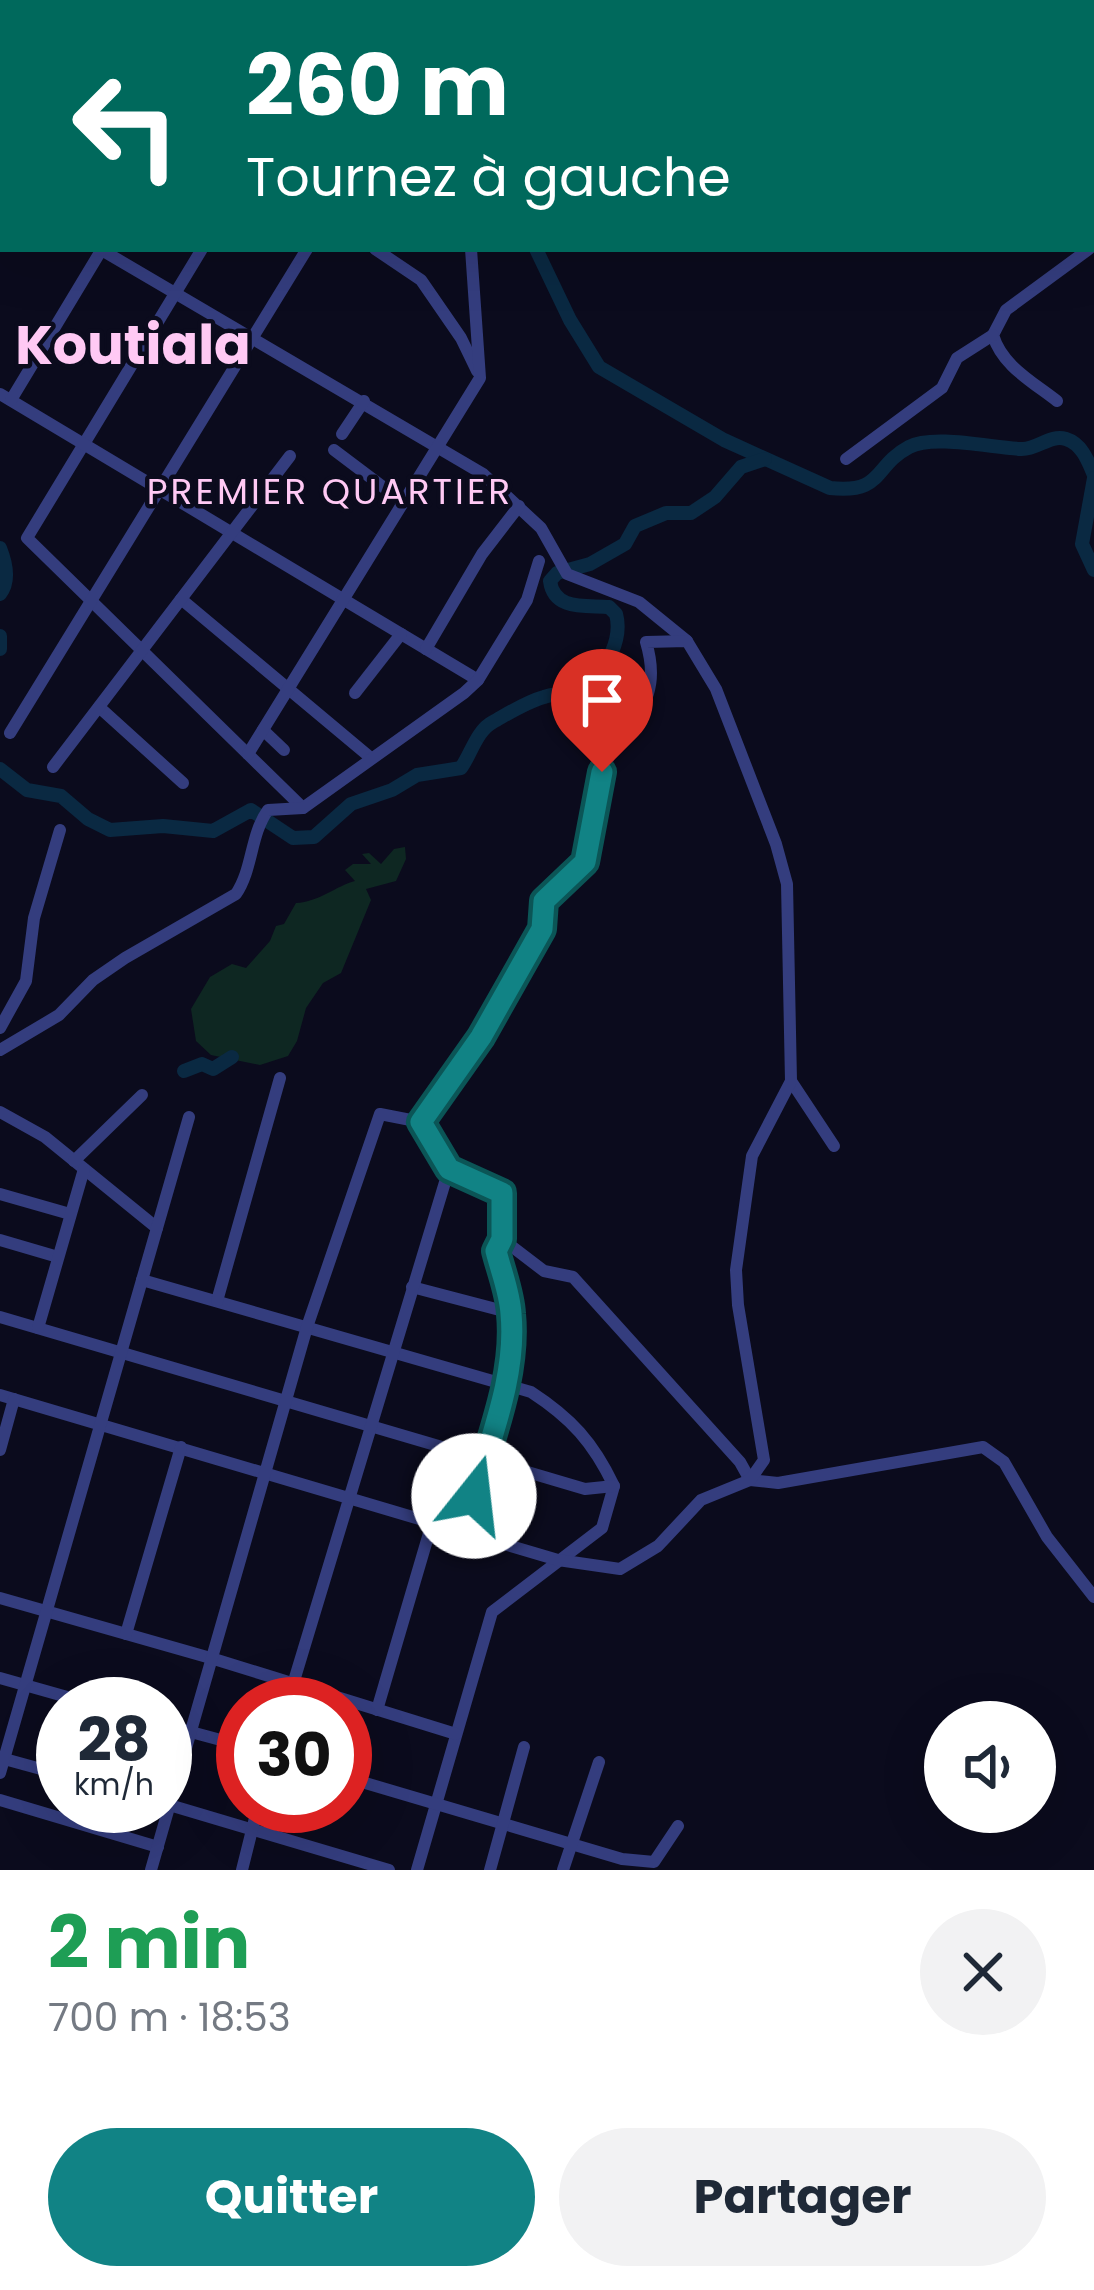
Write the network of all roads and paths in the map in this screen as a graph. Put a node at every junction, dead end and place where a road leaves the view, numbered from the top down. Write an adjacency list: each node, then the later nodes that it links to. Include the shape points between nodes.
1 (99, 252): 12 (street)
2 (106, 252): 8 (street)
3 (200, 252): 8 (street)
4 (305, 252): 10 (street)
5 (379, 252): 11 (street, via 421,280)
6 (471, 252): 11 (street)
7 (1087, 252): 9 (street, via 1006,310)
8 (176, 292): 10 (street); 16 (street)
9 (993, 335): 14 (street, via 1016,371); 20 (street, via 953,362 942,388)
10 (255, 339): 13 (street); 21 (street)
11 (480, 378): 17 (street)
12 (5, 397): 16 (street)
13 (364, 401): 15 (street); 17 (street)
14 (1057, 401)
15 (342, 434)
16 (83, 444): 21 (street); 28 (street, via 27,538)
17 (438, 446): 22 (street); 23 (street)
18 (334, 450): 22 (street)
19 (290, 456): 24 (street)
20 (846, 460)
21 (161, 491): 24 (street); 28 (street)
22 (404, 502): 27 (street)
23 (519, 506): 30 (street, via 564,570 639,602); 31 (street)
24 (231, 532): 26 (street); 27 (street)
25 (539, 561): 33 (street, via 527,600)
26 (181, 598): 32 (street); 34 (street)
27 (343, 599): 29 (street); 34 (street)
28 (91, 601): 32 (street); 38 (street)
29 (400, 634): 31 (street); 35 (street)
30 (687, 641): 49 (street, via 716,689 787,884); 53 (street, via 646,642 654,667 640,718 602,772 585,862 544,901 542,929)
31 (427, 649): 33 (street)
32 (141, 650): 36 (street); 40 (street)
33 (478, 680): 41 (street)
34 (290, 686): 37 (street); 41 (street)
35 (356, 693)
36 (99, 707): 42 (street); 43 (street)
37 (263, 730): 39 (street); 40 (street)
38 (10, 733)
39 (284, 750)
40 (248, 754): 44 (street)
41 (370, 758): 44 (street)
42 (53, 767)
43 (183, 783)
44 (303, 808): 47 (street, via 264,815 236,894 125,958 58,1015)
45 (60, 830): 46 (street, via 34,918 26,981)
46 (0, 1028)
47 (0, 1050)
48 (280, 1078): 65 (street)
49 (791, 1081): 54 (street); 81 (street, via 752,1156 736,1270 764,1460)
50 (142, 1095): 55 (street)
51 (0, 1112): 55 (street)
52 (189, 1117): 59 (street)
53 (421, 1122): 56 (street); 69 (street, via 380,1114)
54 (834, 1146)
55 (79, 1165): 58 (street); 59 (street)
56 (449, 1169): 60 (street, via 502,1193); 64 (street)
57 (0, 1193): 58 (street)
58 (70, 1214): 62 (street)
59 (157, 1228): 63 (street)
60 (502, 1239): 66 (street, via 496,1251); 81 (street, via 544,1271 573,1277)
61 (0, 1240): 62 (street)
62 (58, 1257): 68 (street)
63 (142, 1280): 65 (street); 70 (street)
64 (412, 1287): 66 (street); 71 (street)
65 (217, 1301): 69 (street)
66 (512, 1313): 72 (street)
67 (0, 1317): 68 (street)
68 (38, 1328): 70 (street)
69 (307, 1328): 71 (street); 74 (street)
70 (122, 1352): 74 (street); 75 (street)
71 (393, 1352): 72 (street); 76 (street)
72 (506, 1385): 79 (street); 82 (street, via 568,1416)
73 (7, 1398): 75 (street); 78 (street)
74 (286, 1403): 76 (street); 80 (street)
75 (100, 1424): 77 (street); 89 (street)
76 (369, 1427): 79 (street); 83 (street)
77 (181, 1447): 80 (street); 90 (street)
78 (0, 1450)
79 (484, 1460): 82 (street, via 585,1489); 85 (street)
80 (267, 1472): 83 (street); 91 (street)
81 (750, 1480): 86 (street, via 700,1500 658,1546 620,1569); 88 (street, via 778,1483 983,1447 1004,1462 1046,1538)
82 (614, 1486): 86 (street, via 602,1528)
83 (348, 1495): 84 (street); 93 (street)
84 (432, 1523): 85 (street); 98 (street)
85 (464, 1532): 86 (street)
86 (558, 1560): 100 (street, via 492,1612)
87 (0, 1598): 89 (street)
88 (1094, 1598)
89 (47, 1611): 90 (street); 95 (street)
90 (127, 1634): 91 (street)
91 (214, 1659): 92 (street); 99 (street)
92 (273, 1677)
93 (295, 1677)
94 (0, 1678): 95 (street)
95 (26, 1685): 96 (street); 105 (street)
96 (36, 1688)
97 (372, 1707): 98 (street)
98 (377, 1709): 100 (street)
99 (193, 1732): 101 (street); 102 (street)
100 (457, 1734): 109 (street)
101 (192, 1735)
102 (216, 1738)
103 (524, 1747): 110 (street)
104 (598, 1762): 115 (street)
105 (1, 1763): 106 (street)
106 (36, 1770)
107 (372, 1785): 109 (street)
108 (0, 1800): 116 (street)
109 (436, 1804): 110 (street); 122 (street)
110 (502, 1823): 115 (street); 123 (street)
111 (678, 1826): 115 (street, via 654,1862)
112 (161, 1833): 116 (street)
113 (251, 1833): 119 (street)
114 (265, 1833): 117 (street)
115 (572, 1842): 124 (street)
116 (158, 1847): 118 (street)
117 (330, 1853): 120 (street); 121 (street)
118 (152, 1870)
119 (242, 1870)
120 (325, 1870)
121 (389, 1870)
122 (418, 1870)
123 (490, 1870)
124 (563, 1870)

